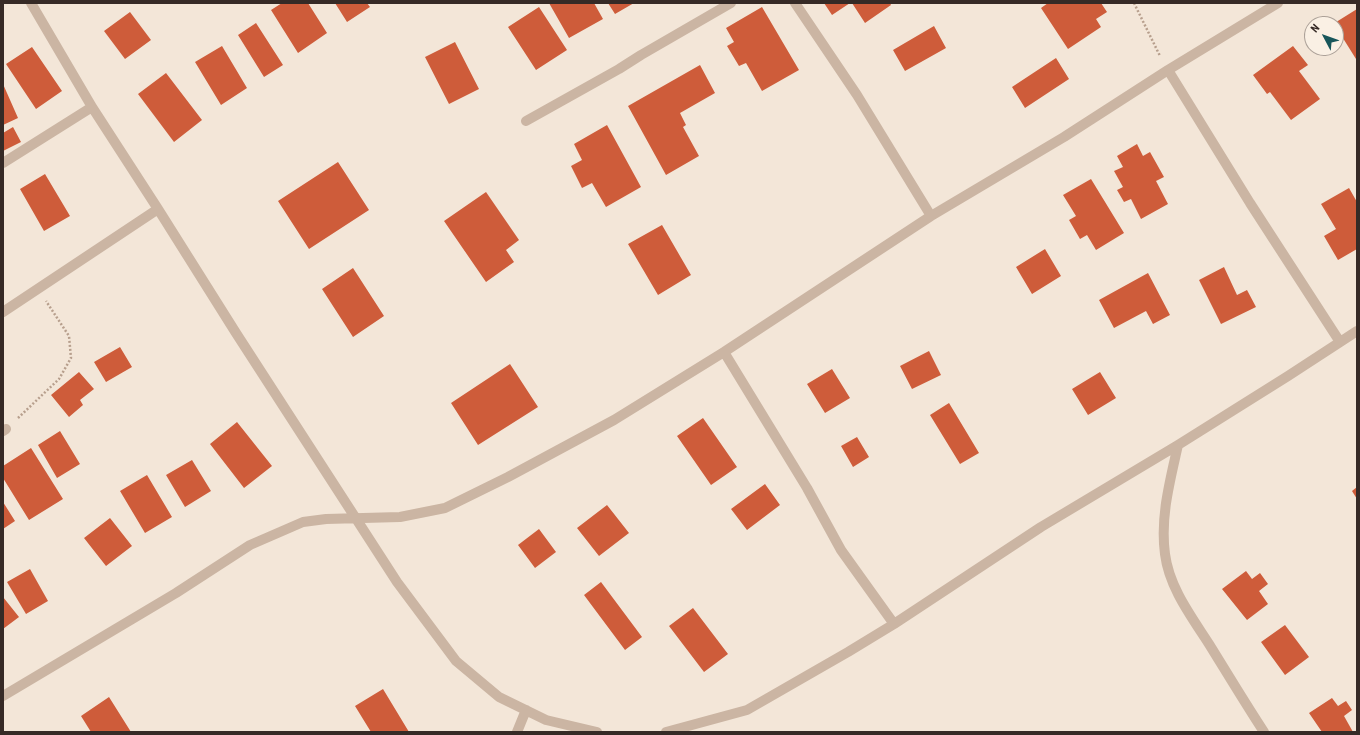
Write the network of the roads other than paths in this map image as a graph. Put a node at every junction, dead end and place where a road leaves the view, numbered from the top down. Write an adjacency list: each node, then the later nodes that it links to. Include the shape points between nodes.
1 (32, 3): 6 (street)
2 (731, 3): 7 (street, via 619,70)
3 (795, 3): 10 (street, via 857,95)
4 (1278, 3): 5 (street)
5 (1168, 70): 10 (street, via 1064,137); 13 (street)
6 (92, 107): 8 (street); 9 (street)
7 (526, 121)
8 (3, 163)
9 (158, 209): 11 (street); 16 (street)
10 (931, 216): 14 (street)
11 (3, 312)
12 (1357, 332): 13 (street)
13 (1340, 342): 15 (street)
14 (724, 352): 16 (street, via 614,420 445,508 400,517); 17 (street, via 841,550)
15 (1178, 445): 17 (street, via 1041,527); 23 (street, via 1163,524 1165,555 1171,581)
16 (357, 518): 18 (street, via 303,522 250,545 176,593); 19 (street, via 397,582 456,661 499,697)
17 (894, 624): 22 (street, via 747,710)
18 (3, 696)
19 (526, 710): 20 (street); 21 (street, via 546,720)
20 (517, 732)
21 (597, 732)
22 (666, 732)
23 (1264, 732)

